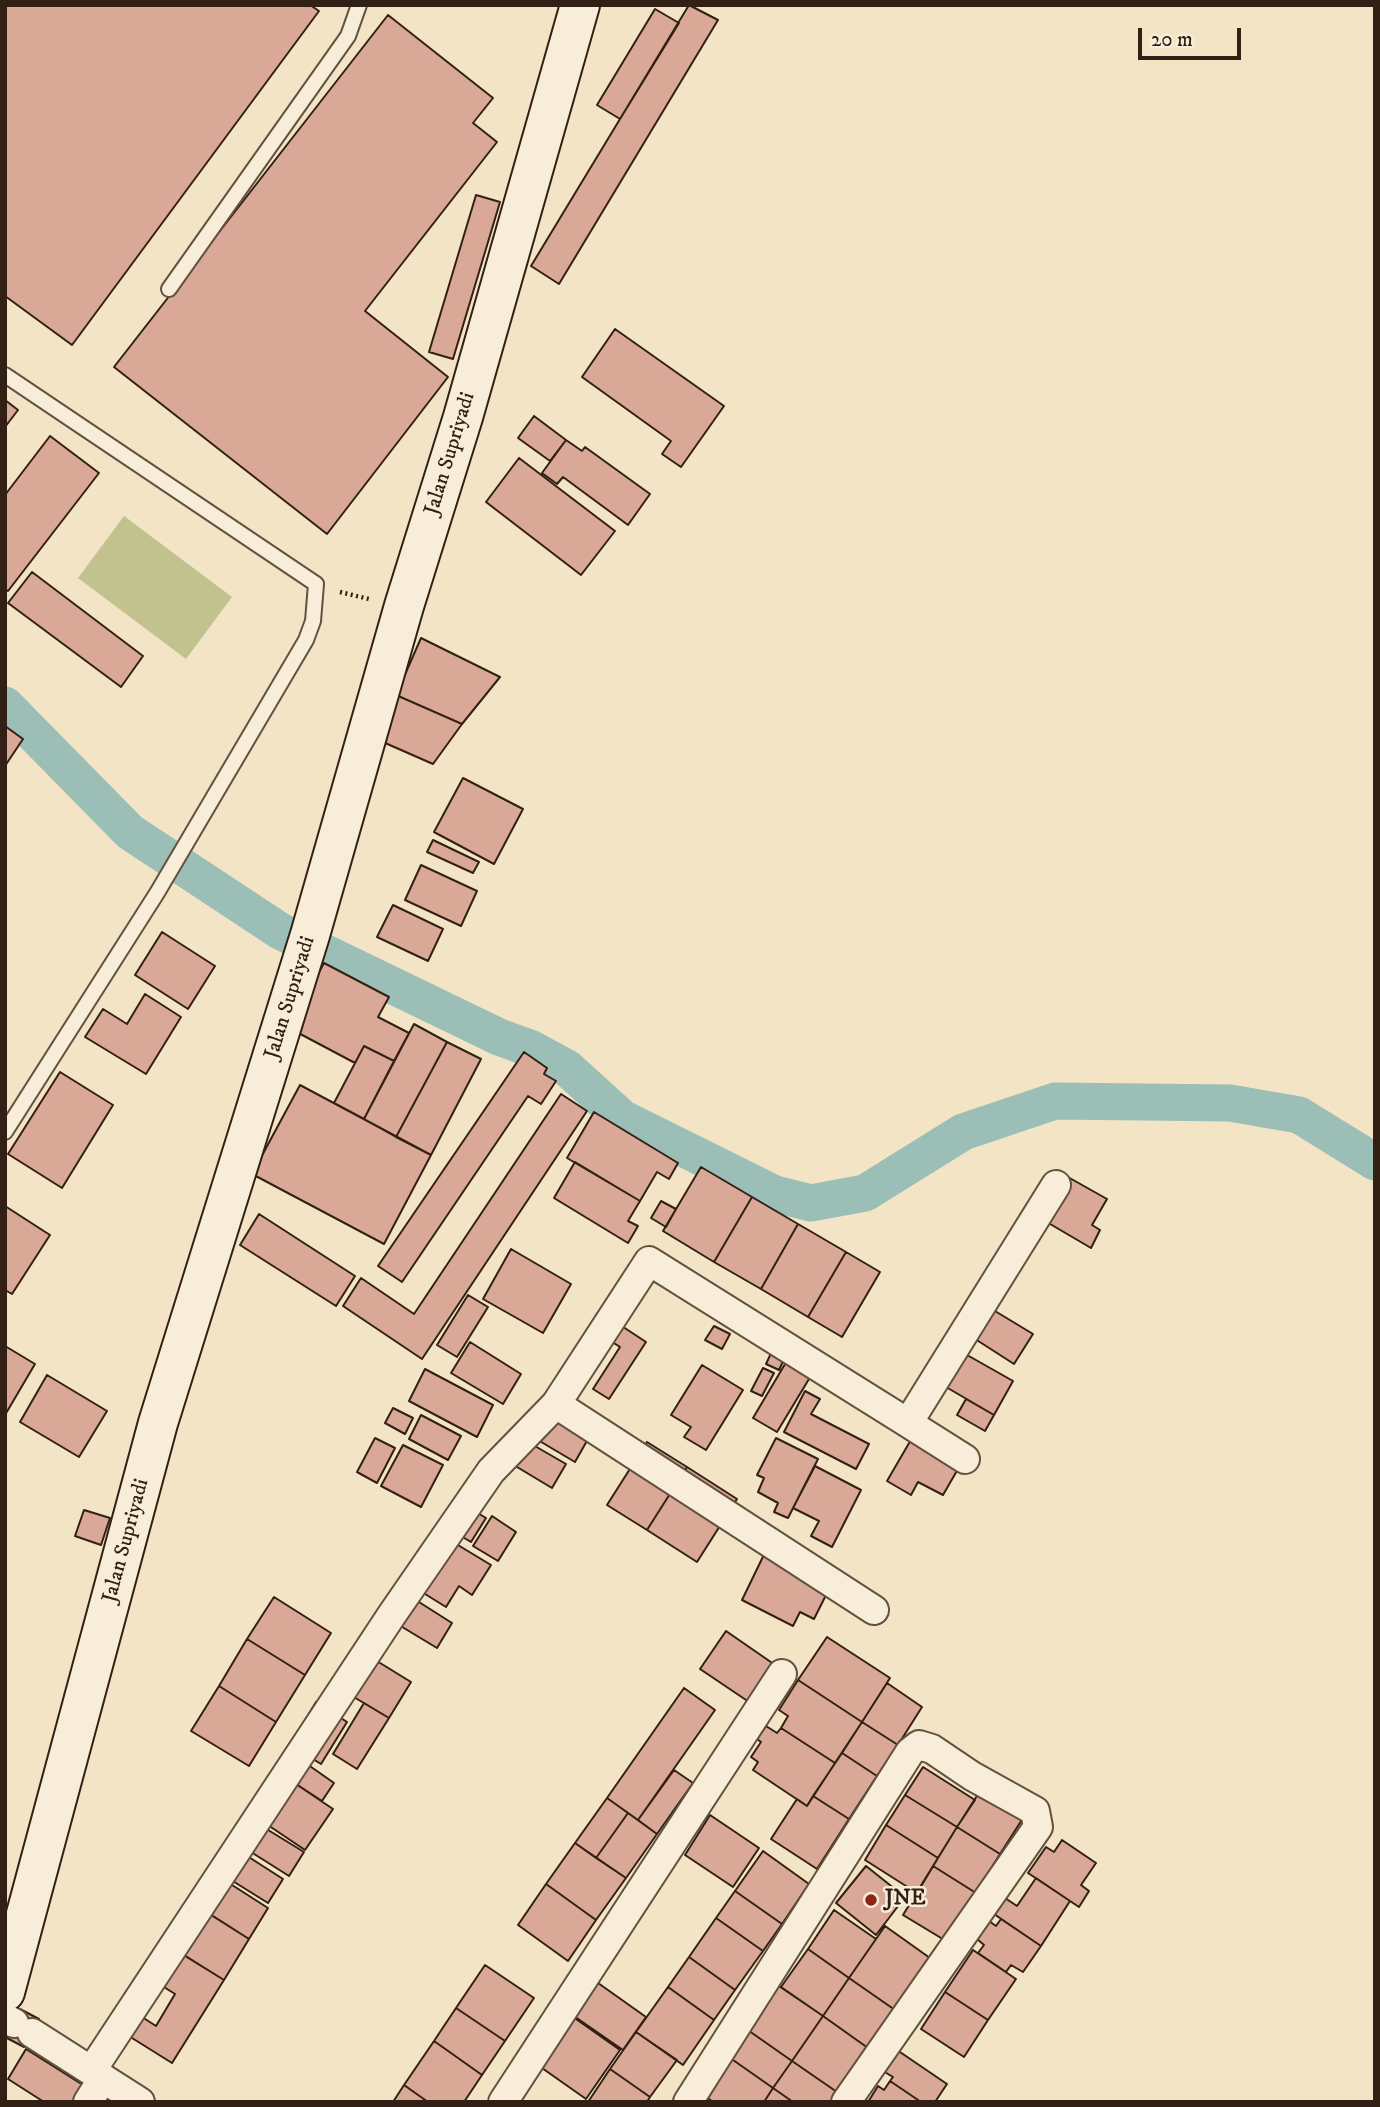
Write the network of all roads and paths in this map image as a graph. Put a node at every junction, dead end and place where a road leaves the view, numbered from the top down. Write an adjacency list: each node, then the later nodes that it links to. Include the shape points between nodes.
1 (359, 5): 3 (lane, via 348,36)
2 (580, 5): 6 (main road, Jalan Supriyadi, via 463,418)
3 (169, 289)
4 (5, 375): 5 (lane)
5 (316, 584): 6 (path); 7 (lane, via 313,621 306,640 157,893)
6 (404, 606): 14 (main road, Jalan Supriyadi, via 310,935 158,1423)
7 (5, 1132)
8 (1056, 1185): 10 (street)
9 (556, 1404): 10 (street, via 649,1261); 12 (street); 15 (street, via 483,1482 391,1616)
10 (908, 1423): 11 (street)
11 (965, 1459)
12 (874, 1610)
13 (782, 1674): 18 (street)
14 (14, 2016): 15 (street)
15 (98, 2074): 16 (street); 17 (street)
16 (88, 2102)
17 (140, 2102)
18 (503, 2102)
19 (688, 2102): 20 (street, via 910,1752 919,1745 1035,1811 1038,1827)
20 (846, 2102)

